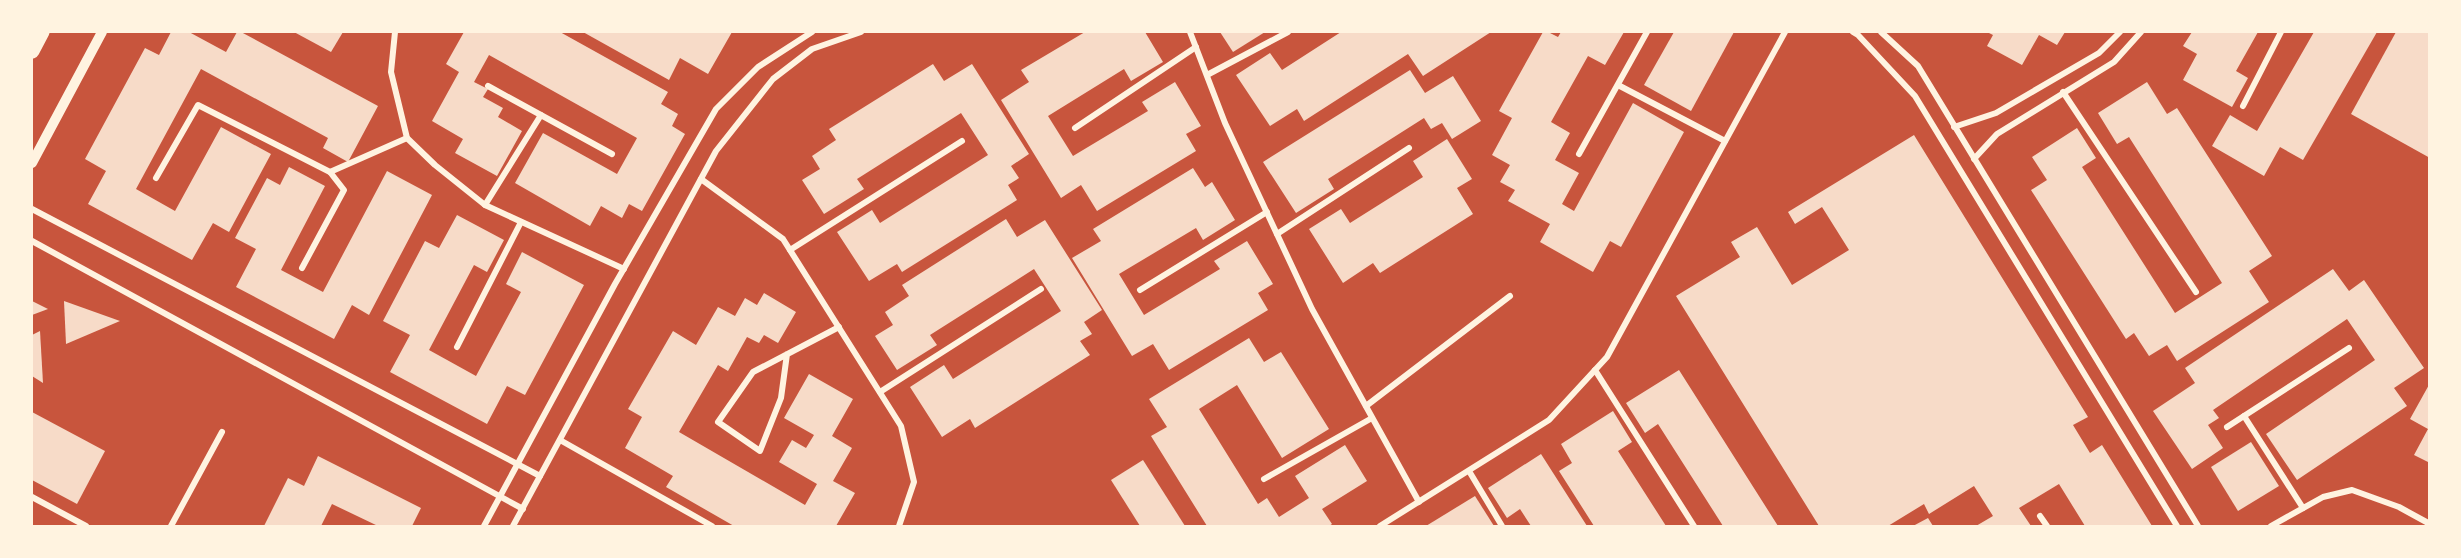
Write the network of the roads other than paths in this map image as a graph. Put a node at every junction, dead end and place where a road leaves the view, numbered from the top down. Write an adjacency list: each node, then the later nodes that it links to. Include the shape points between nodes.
1 (42, 32): 16 (main road)
2 (102, 32): 32 (street)
3 (395, 32): 25 (street, via 391,72)
4 (812, 32): 44 (street, via 758,68 716,109)
5 (861, 32): 35 (street, via 812,49 774,79 716,151)
6 (1190, 32): 15 (street)
7 (1288, 32): 17 (street)
8 (1647, 32): 18 (street)
9 (1785, 32): 27 (street)
10 (1852, 32): 82 (street, via 1915,96)
11 (1881, 32): 23 (street, via 1918,66)
12 (2120, 32): 23 (street, via 2099,53 1996,113)
13 (2141, 32): 20 (street, via 2114,62)
14 (2281, 32): 21 (street)
15 (1196, 47): 17 (street); 24 (street)
16 (32, 51)
17 (1207, 75): 38 (street)
18 (1618, 85): 27 (street); 30 (street)
19 (488, 86): 22 (street)
20 (2063, 92): 31 (street, via 1997,134); 47 (street)
21 (2243, 106)
22 (541, 115): 29 (street); 36 (street)
23 (1954, 127): 31 (street)
24 (1075, 128)
25 (407, 138): 33 (street); 36 (street)
26 (962, 141): 42 (street)
27 (1725, 141): 53 (street, via 1607,357)
28 (1409, 148): 40 (street)
29 (612, 153)
30 (1579, 154)
31 (1974, 159): 83 (street)
32 (32, 162)
33 (330, 172): 34 (street, via 198,105); 43 (street, via 344,190)
34 (156, 178)
35 (701, 179): 42 (street, via 783,239); 60 (street)
36 (485, 205): 39 (street)
37 (32, 208): 61 (street)
38 (1267, 212): 40 (street); 46 (street)
39 (520, 222): 44 (street); 50 (street)
40 (1277, 234): 55 (street, via 1312,309)
41 (32, 241): 65 (street)
42 (790, 250): 49 (street)
43 (302, 268)
44 (624, 269): 61 (street)
45 (1041, 289): 54 (street)
46 (1140, 290)
47 (2196, 292)
48 (1510, 296): 55 (street)
49 (839, 327): 52 (street); 54 (street)
50 (457, 347)
51 (2349, 348): 56 (street)
52 (787, 354): 52 (street, via 753,372 718,422 760,451 781,398)
53 (1595, 370): 62 (street, via 1549,420); 80 (street)
54 (880, 392): 77 (street, via 902,426 914,482)
55 (1365, 406): 57 (street)
56 (2244, 416): 58 (street); 68 (street)
57 (1372, 417): 64 (street); 67 (street)
58 (2227, 427)
59 (222, 432): 73 (street)
60 (560, 440): 63 (street); 76 (street)
61 (518, 464): 63 (street); 65 (street)
62 (1469, 471): 67 (street); 79 (street)
63 (540, 476): 69 (street)
64 (1264, 479)
65 (500, 496): 69 (street); 74 (street)
66 (32, 497): 72 (street)
67 (1419, 502): 78 (street)
68 (2303, 508): 71 (street, via 2323,497 2352,490 2399,507); 84 (street)
69 (523, 509): 75 (street)
70 (2040, 516): 81 (street)
71 (2430, 524)
72 (86, 526)
73 (171, 526)
74 (484, 526)
75 (513, 526)
76 (712, 526)
77 (899, 526)
78 (1380, 526)
79 (1502, 526)
80 (1694, 526)
81 (2047, 526)
82 (2177, 526)
83 (2198, 526)
84 (2271, 526)

